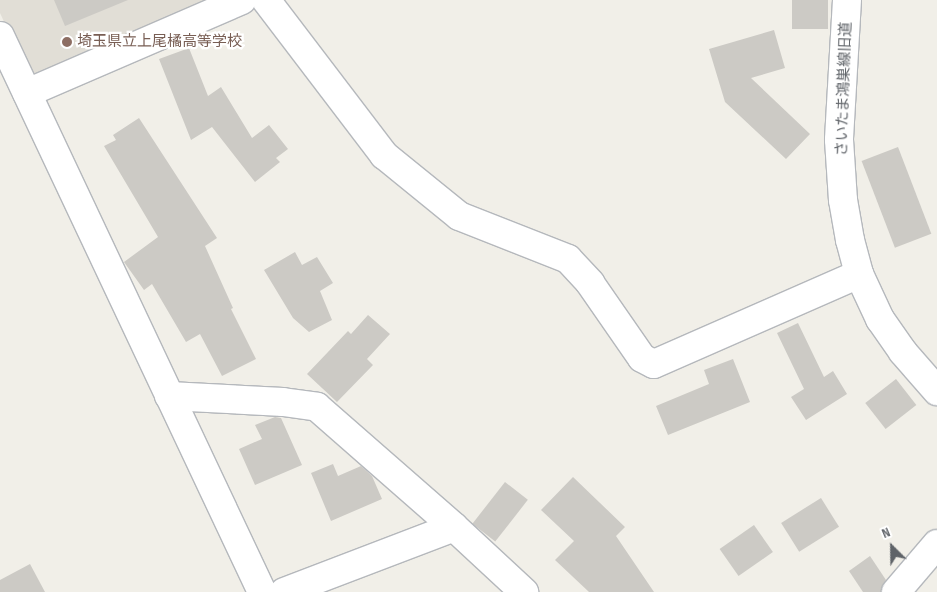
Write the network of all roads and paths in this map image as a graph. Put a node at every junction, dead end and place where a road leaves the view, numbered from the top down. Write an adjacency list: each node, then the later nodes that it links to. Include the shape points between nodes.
1 (242, 0): 5 (street)
2 (266, 0): 6 (street, via 384,155 459,216 568,259 590,284 642,358 654,364)
3 (847, 0): 6 (street, さいたま鴻巣線旧道, via 839,140 843,200)
4 (0, 36): 5 (street)
5 (27, 92): 8 (street)
6 (859, 274): 7 (street, さいたま鴻巣線旧道, via 880,319)
7 (937, 391)
8 (170, 396): 9 (street, via 317,407); 11 (street)
9 (454, 526): 12 (street); 13 (street)
10 (937, 544): 14 (street)
11 (262, 592)
12 (284, 592)
13 (524, 592)
14 (896, 592)

